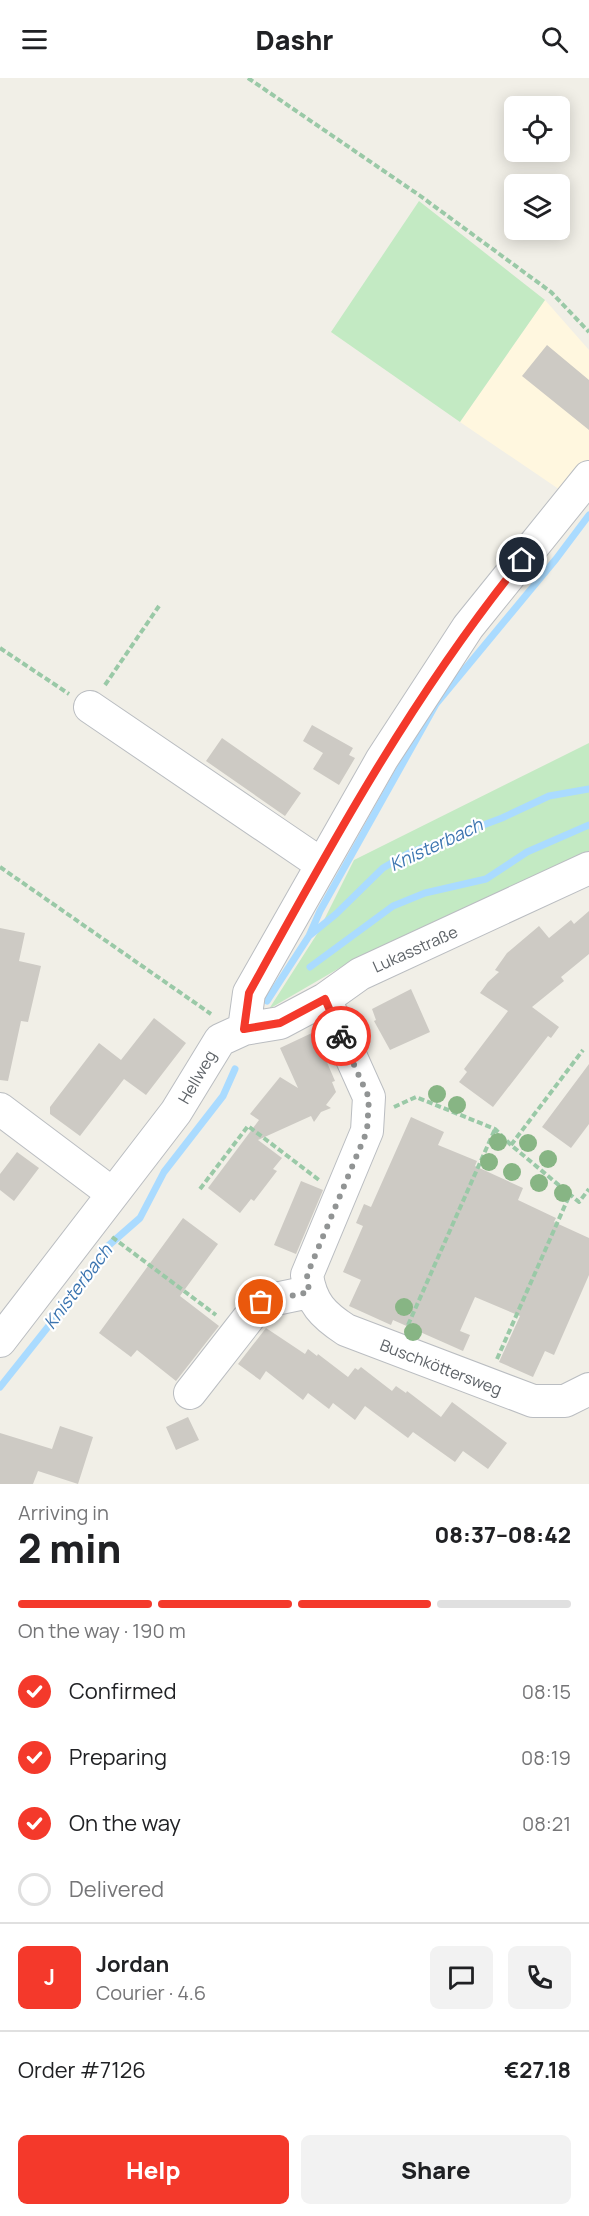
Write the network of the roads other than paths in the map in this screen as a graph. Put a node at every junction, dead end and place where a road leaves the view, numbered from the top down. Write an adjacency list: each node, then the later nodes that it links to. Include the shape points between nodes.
1 (589, 477): 3 (street, via 468,627 382,759)
2 (90, 708): 3 (street)
3 (321, 864): 6 (street, via 249,993)
4 (589, 868): 5 (street, Lukasstraße, via 360,974)
5 (325, 999): 6 (street, Lukasstraße, via 280,1023); 9 (street, via 369,1098 370,1109 367,1131 307,1275)
6 (235, 1032): 8 (street, Hellweg, via 214,1046 176,1112)
7 (0, 1109): 8 (street)
8 (113, 1194): 10 (street, Hellweg)
9 (309, 1292): 11 (street, Buschköttersweg, via 316,1307 346,1330 533,1401 566,1401); 12 (street, via 261,1302)
10 (0, 1341)
11 (589, 1389)
12 (190, 1393)

